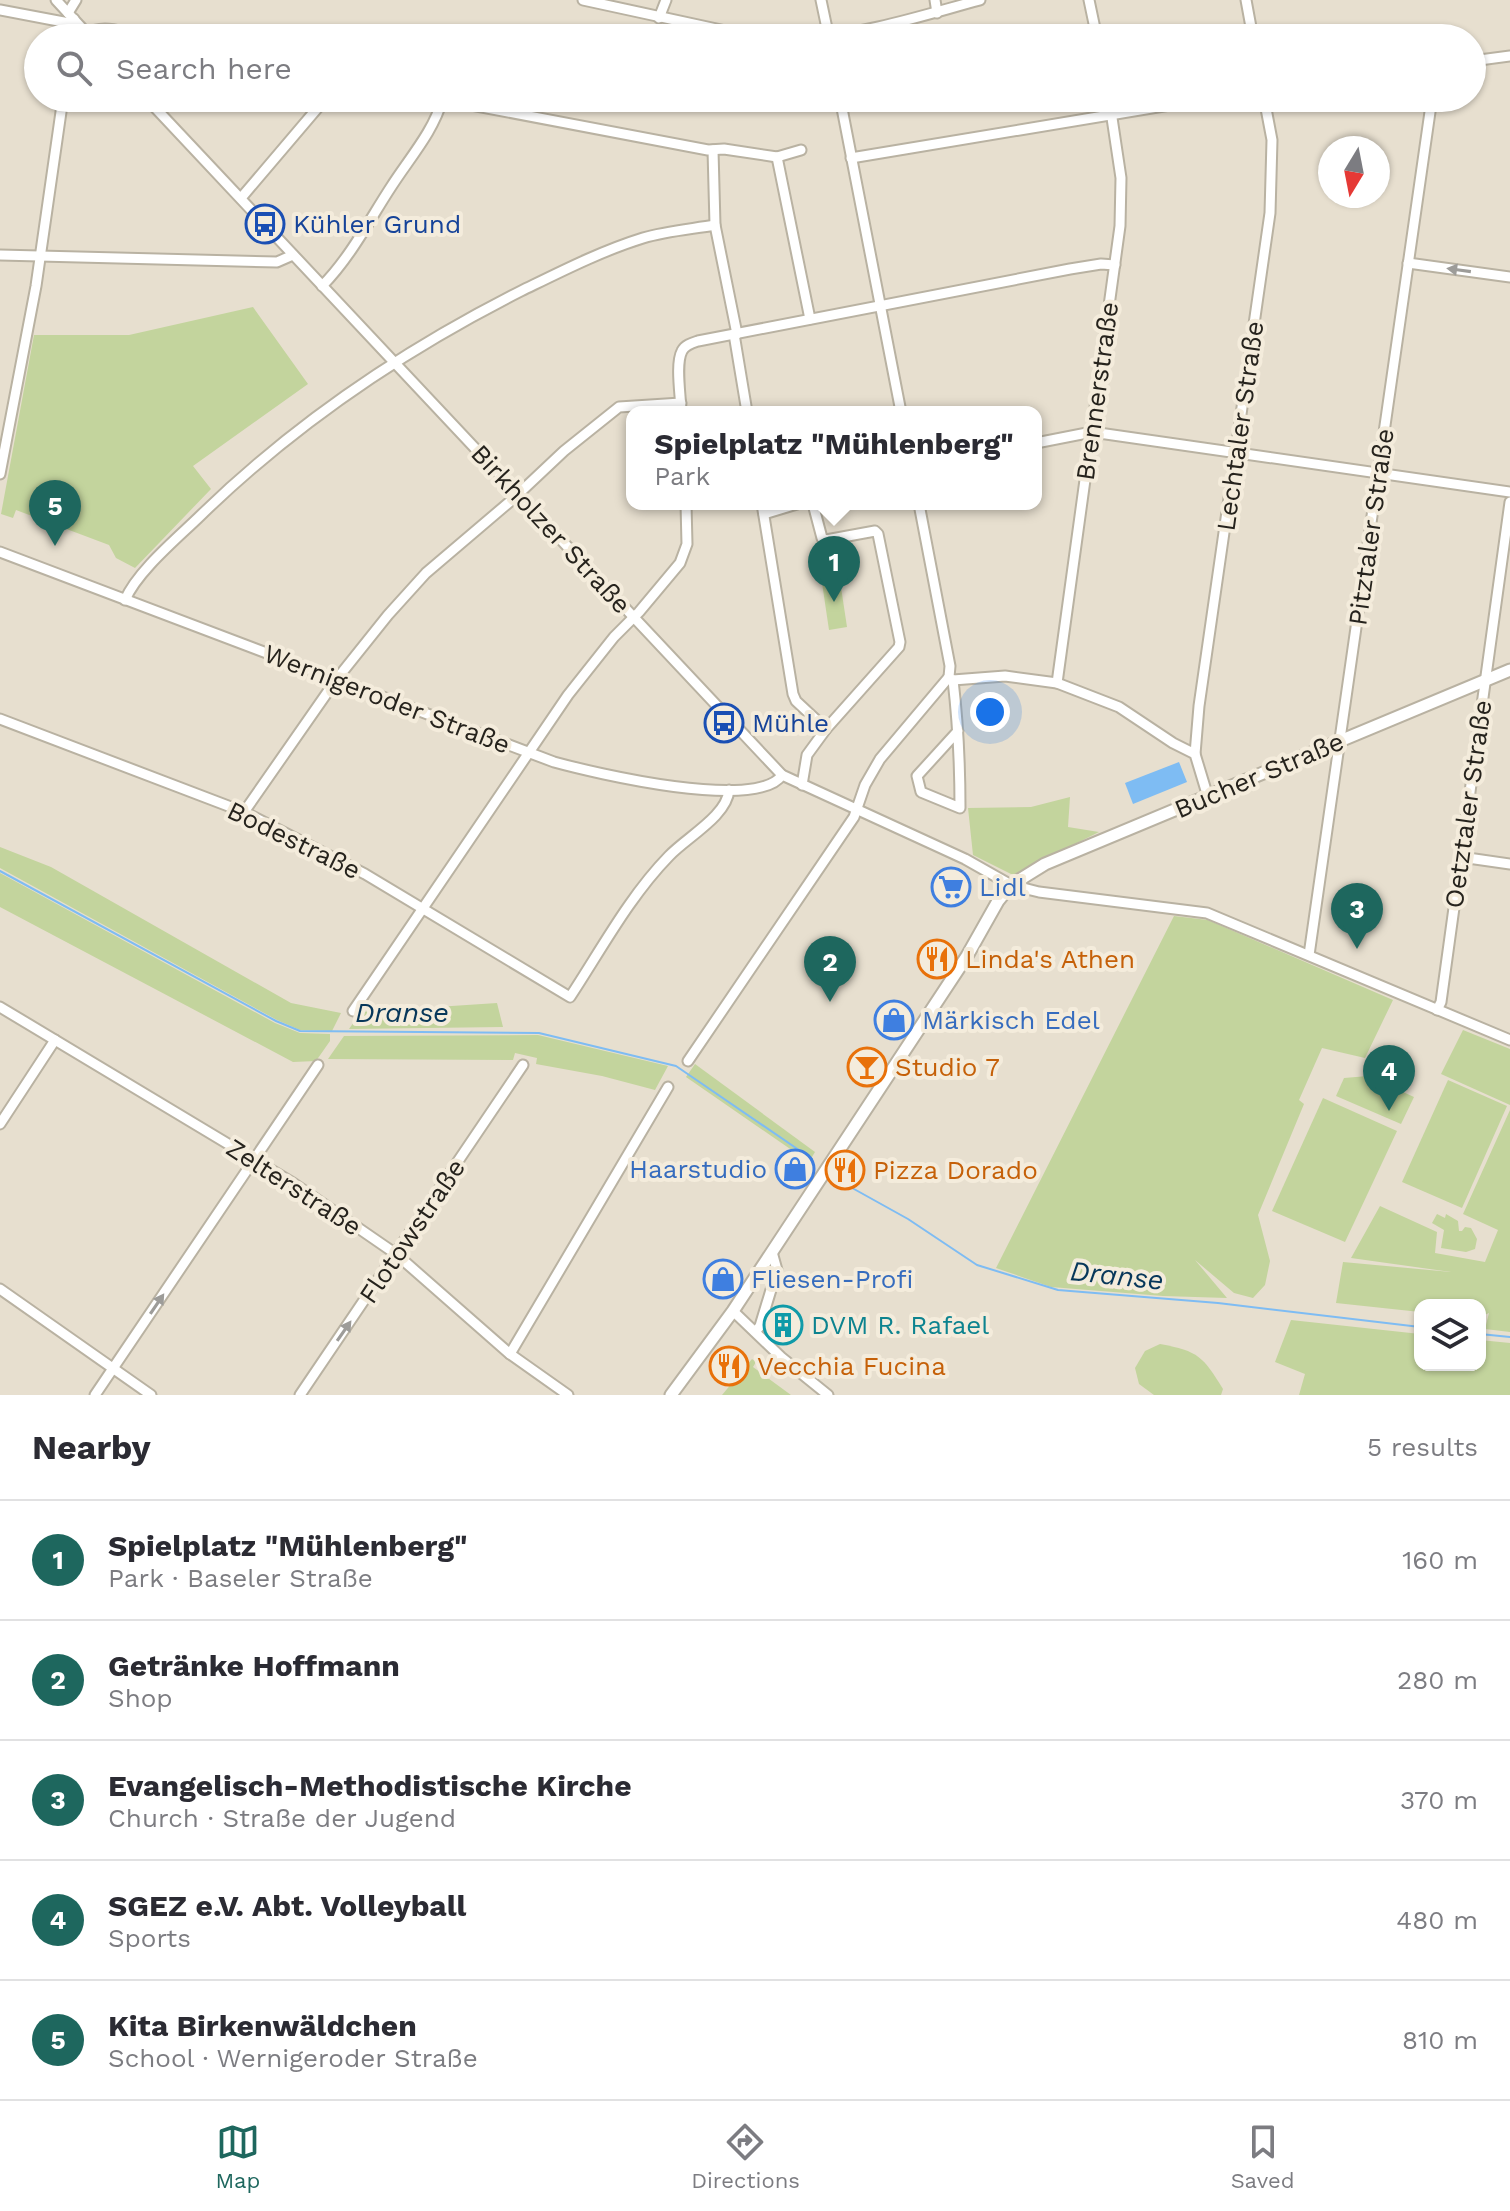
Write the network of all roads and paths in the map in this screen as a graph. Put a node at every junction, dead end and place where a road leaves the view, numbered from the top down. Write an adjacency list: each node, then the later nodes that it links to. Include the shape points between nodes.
1 (56, 0): 12 (street)
2 (76, 0): 12 (street)
3 (583, 0): 13 (street)
4 (666, 0): 13 (street)
5 (821, 0): 16 (street)
6 (935, 0): 11 (street)
7 (980, 0): 11 (street)
8 (1089, 0): 18 (street)
9 (1246, 0): 19 (street)
10 (0, 10): 12 (street, via 69,23)
11 (937, 13): 17 (street)
12 (71, 16): 14 (street)
13 (659, 18): 15 (street)
14 (79, 24)
15 (689, 24)
16 (826, 24)
17 (887, 24)
18 (1094, 24)
19 (1250, 24)
20 (1510, 56): 21 (street)
21 (1486, 59)
22 (61, 112): 40 (street)
23 (159, 112): 36 (street, Birkholzer Straße)
24 (314, 112): 36 (street)
25 (438, 112): 44 (street)
26 (505, 112): 32 (street)
27 (843, 112): 35 (street)
28 (1124, 112): 31 (street)
29 (1267, 112): 55 (street, Lechtaler Straße, via 1272,140 1270,213)
30 (1430, 112): 41 (street, Pitztaler Straße)
31 (1112, 114): 35 (street); 42 (street, Brennerstraße, via 1121,194)
32 (713, 150): 34 (street); 37 (street)
33 (801, 150): 34 (street)
34 (777, 157): 46 (street)
35 (851, 158): 45 (street)
36 (241, 198): 39 (street, Birkholzer Straße)
37 (715, 225): 47 (street); 48 (street, via 645,237 546,278)
38 (0, 255): 40 (street)
39 (293, 255): 40 (street, via 277,262); 44 (street, Birkholzer Straße)
40 (40, 257): 57 (street)
41 (1408, 263): 43 (street, one-way to 41); 56 (street, Pitztaler Straße)
42 (1115, 265): 45 (street); 53 (street, Brennerstraße)
43 (1510, 277)
44 (322, 286): 48 (street, Birkholzer Straße)
45 (880, 305): 46 (street); 51 (street)
46 (810, 319): 47 (street)
47 (735, 334): 49 (street, via 698,341 682,351); 50 (street)
48 (394, 362): 59 (street, Birkholzer Straße); 66 (street, via 244,475 171,544)
49 (681, 406)
50 (746, 406)
51 (900, 406)
52 (626, 407): 59 (street, via 619,407 564,451)
53 (1092, 432): 54 (street); 55 (street); 72 (street, Brennerstraße)
54 (1042, 442)
55 (1237, 452): 56 (street); 78 (street, Lechtaler Straße)
56 (1379, 473): 58 (street); 76 (street, Pitztaler Straße)
57 (0, 474)
58 (1510, 492)
59 (518, 494): 67 (street, Birkholzer Straße); 70 (street, via 426,573)
60 (1510, 502): 71 (street, Oetztaler Straße)
61 (686, 510): 67 (street, via 684,555)
62 (763, 510): 74 (street, via 793,694)
63 (815, 510): 74 (street, via 826,540 878,534 900,642)
64 (920, 510): 69 (street)
65 (0, 552): 66 (street, Wernigeroder Straße)
66 (125, 600): 70 (street, Wernigeroder Straße)
67 (633, 617): 77 (street); 79 (street, Birkholzer Straße)
68 (1510, 670): 71 (main road, Bucher Straße)
69 (951, 678): 72 (street, via 1005,676); 75 (street); 83 (street, via 880,759)
70 (336, 680): 77 (street, Wernigeroder Straße); 84 (street)
71 (1486, 680): 76 (main road, Bucher Straße); 85 (street, Oetztaler Straße)
72 (1057, 683): 78 (street, via 1119,707)
73 (0, 719): 84 (street, Bodestraße)
74 (826, 729): 80 (street, via 807,755)
75 (958, 731): 75 (street, via 960,758 960,808 921,792 917,784 917,776)
76 (1341, 741): 82 (main road, Bucher Straße); 89 (street, Pitztaler Straße)
77 (528, 753): 81 (street, Wernigeroder Straße, via 629,780); 88 (street)
78 (1195, 754): 82 (street)
79 (782, 775): 80 (street, Birkholzer Straße); 81 (street, Wernigeroder Straße, via 769,786)
80 (802, 785): 83 (street, Birkholzer Straße)
81 (729, 790): 88 (street, Bodestraße, via 724,808 651,877 570,997)
82 (1208, 797): 87 (main road, Bucher Straße, via 1045,864)
83 (857, 810): 87 (street, Birkholzer Straße); 95 (street)
84 (244, 812): 88 (street, Bodestraße)
85 (1461, 857): 86 (street); 91 (street, Oetztaler Straße)
86 (1510, 864)
87 (1011, 885): 89 (street, Birkholzer Straße, via 1207,913); 101 (main road)
88 (424, 908): 92 (street)
89 (1309, 955): 91 (street, Birkholzer Straße)
90 (0, 1007): 93 (street, Zelterstraße)
91 (1437, 1010): 94 (street, Birkholzer Straße)
92 (353, 1011)
93 (55, 1040): 99 (street); 100 (street, Zelterstraße)
94 (1510, 1040)
95 (688, 1061)
96 (318, 1065): 100 (street)
97 (523, 1065): 102 (street, Flotowstraße)
98 (668, 1087): 106 (street)
99 (0, 1124)
100 (254, 1160): 102 (street, Zelterstraße); 107 (street, one-way to 100)
101 (772, 1252): 104 (main road); 105 (street, via 777,1270)
102 (396, 1254): 106 (street, Zelterstraße); 110 (street, Flotowstraße, one-way to 102)
103 (0, 1289): 107 (street)
104 (733, 1311): 105 (street); 112 (main road)
105 (756, 1331): 113 (street)
106 (510, 1354): 111 (street, Zelterstraße)
107 (113, 1369): 108 (street); 109 (street)
108 (95, 1395)
109 (151, 1395)
110 (300, 1395)
111 (568, 1395)
112 (671, 1395)
113 (828, 1395)

